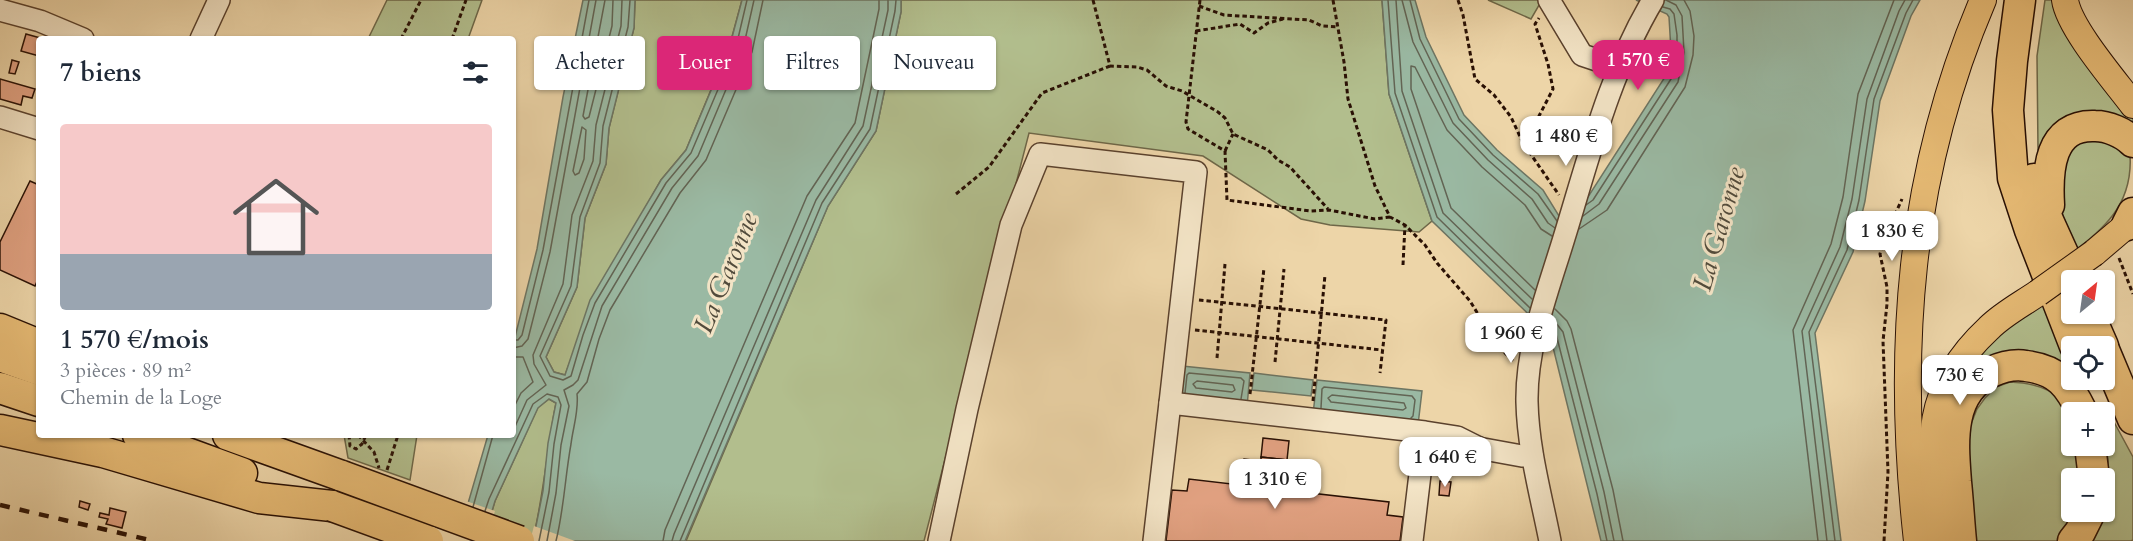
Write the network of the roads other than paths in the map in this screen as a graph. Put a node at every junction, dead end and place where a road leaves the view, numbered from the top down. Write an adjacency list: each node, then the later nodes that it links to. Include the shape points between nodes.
1 (219, 0): 11 (street)
2 (1662, 0): 9 (street)
3 (1983, 0): 53 (main road, via 1934,141 1916,243 1907,356)
4 (2020, 0): 18 (highway, via 2008,110)
5 (2035, 0): 19 (highway, via 2026,63 2026,113 2033,177)
6 (2065, 0): 13 (main road, via 2066,9 2088,45)
7 (1544, 8): 12 (street, via 1582,55)
8 (0, 10): 10 (street)
9 (1649, 12): 12 (street); 17 (street)
10 (76, 36)
11 (202, 36)
12 (1618, 69): 17 (street)
13 (2133, 105)
14 (0, 117): 15 (street)
15 (36, 128)
16 (2133, 142): 19 (highway, via 2105,126 2082,126 2069,132 2052,155)
17 (1593, 146): 44 (street, via 1570,201 1536,333 1527,401)
18 (2013, 178): 22 (highway); 24 (highway)
19 (2048, 217): 21 (highway)
20 (2120, 230): 54 (main road, bridge, via 1990,326 1946,381 1933,425 1931,457)
21 (2071, 270)
22 (2061, 284)
23 (0, 329): 25 (highway)
24 (2071, 336)
25 (36, 344)
26 (0, 356): 28 (highway)
27 (2115, 361): 31 (highway)
28 (36, 369)
29 (2115, 375): 36 (highway)
30 (0, 388): 33 (highway)
31 (2133, 388)
32 (2109, 390): 43 (highway)
33 (36, 400)
34 (2076, 402): 55 (highway, via 2066,384 2036,367 2001,367 1983,375 1964,399 1955,424)
35 (1170, 407): 41 (street, via 1311,419); 41 (street, via 1227,417 1247,425 1310,433 1330,427); 49 (street, via 1196,172 1040,154 1011,225); 50 (street)
36 (2133, 419)
37 (0, 430): 38 (highway)
38 (36, 438)
39 (37, 438): 45 (highway, via 103,452 259,498)
40 (146, 438): 45 (highway)
41 (1424, 440): 44 (street, via 1451,435 1479,448); 51 (street)
42 (252, 441): 48 (highway, bridge)
43 (2133, 444)
44 (1532, 455): 52 (street)
45 (332, 506): 47 (highway, bridge)
46 (2085, 522): 56 (highway)
47 (428, 541)
48 (519, 541)
49 (939, 541)
50 (1154, 541)
51 (1412, 541)
52 (1550, 541)
53 (1917, 541)
54 (1941, 541)
55 (1961, 541)
56 (2073, 541)

